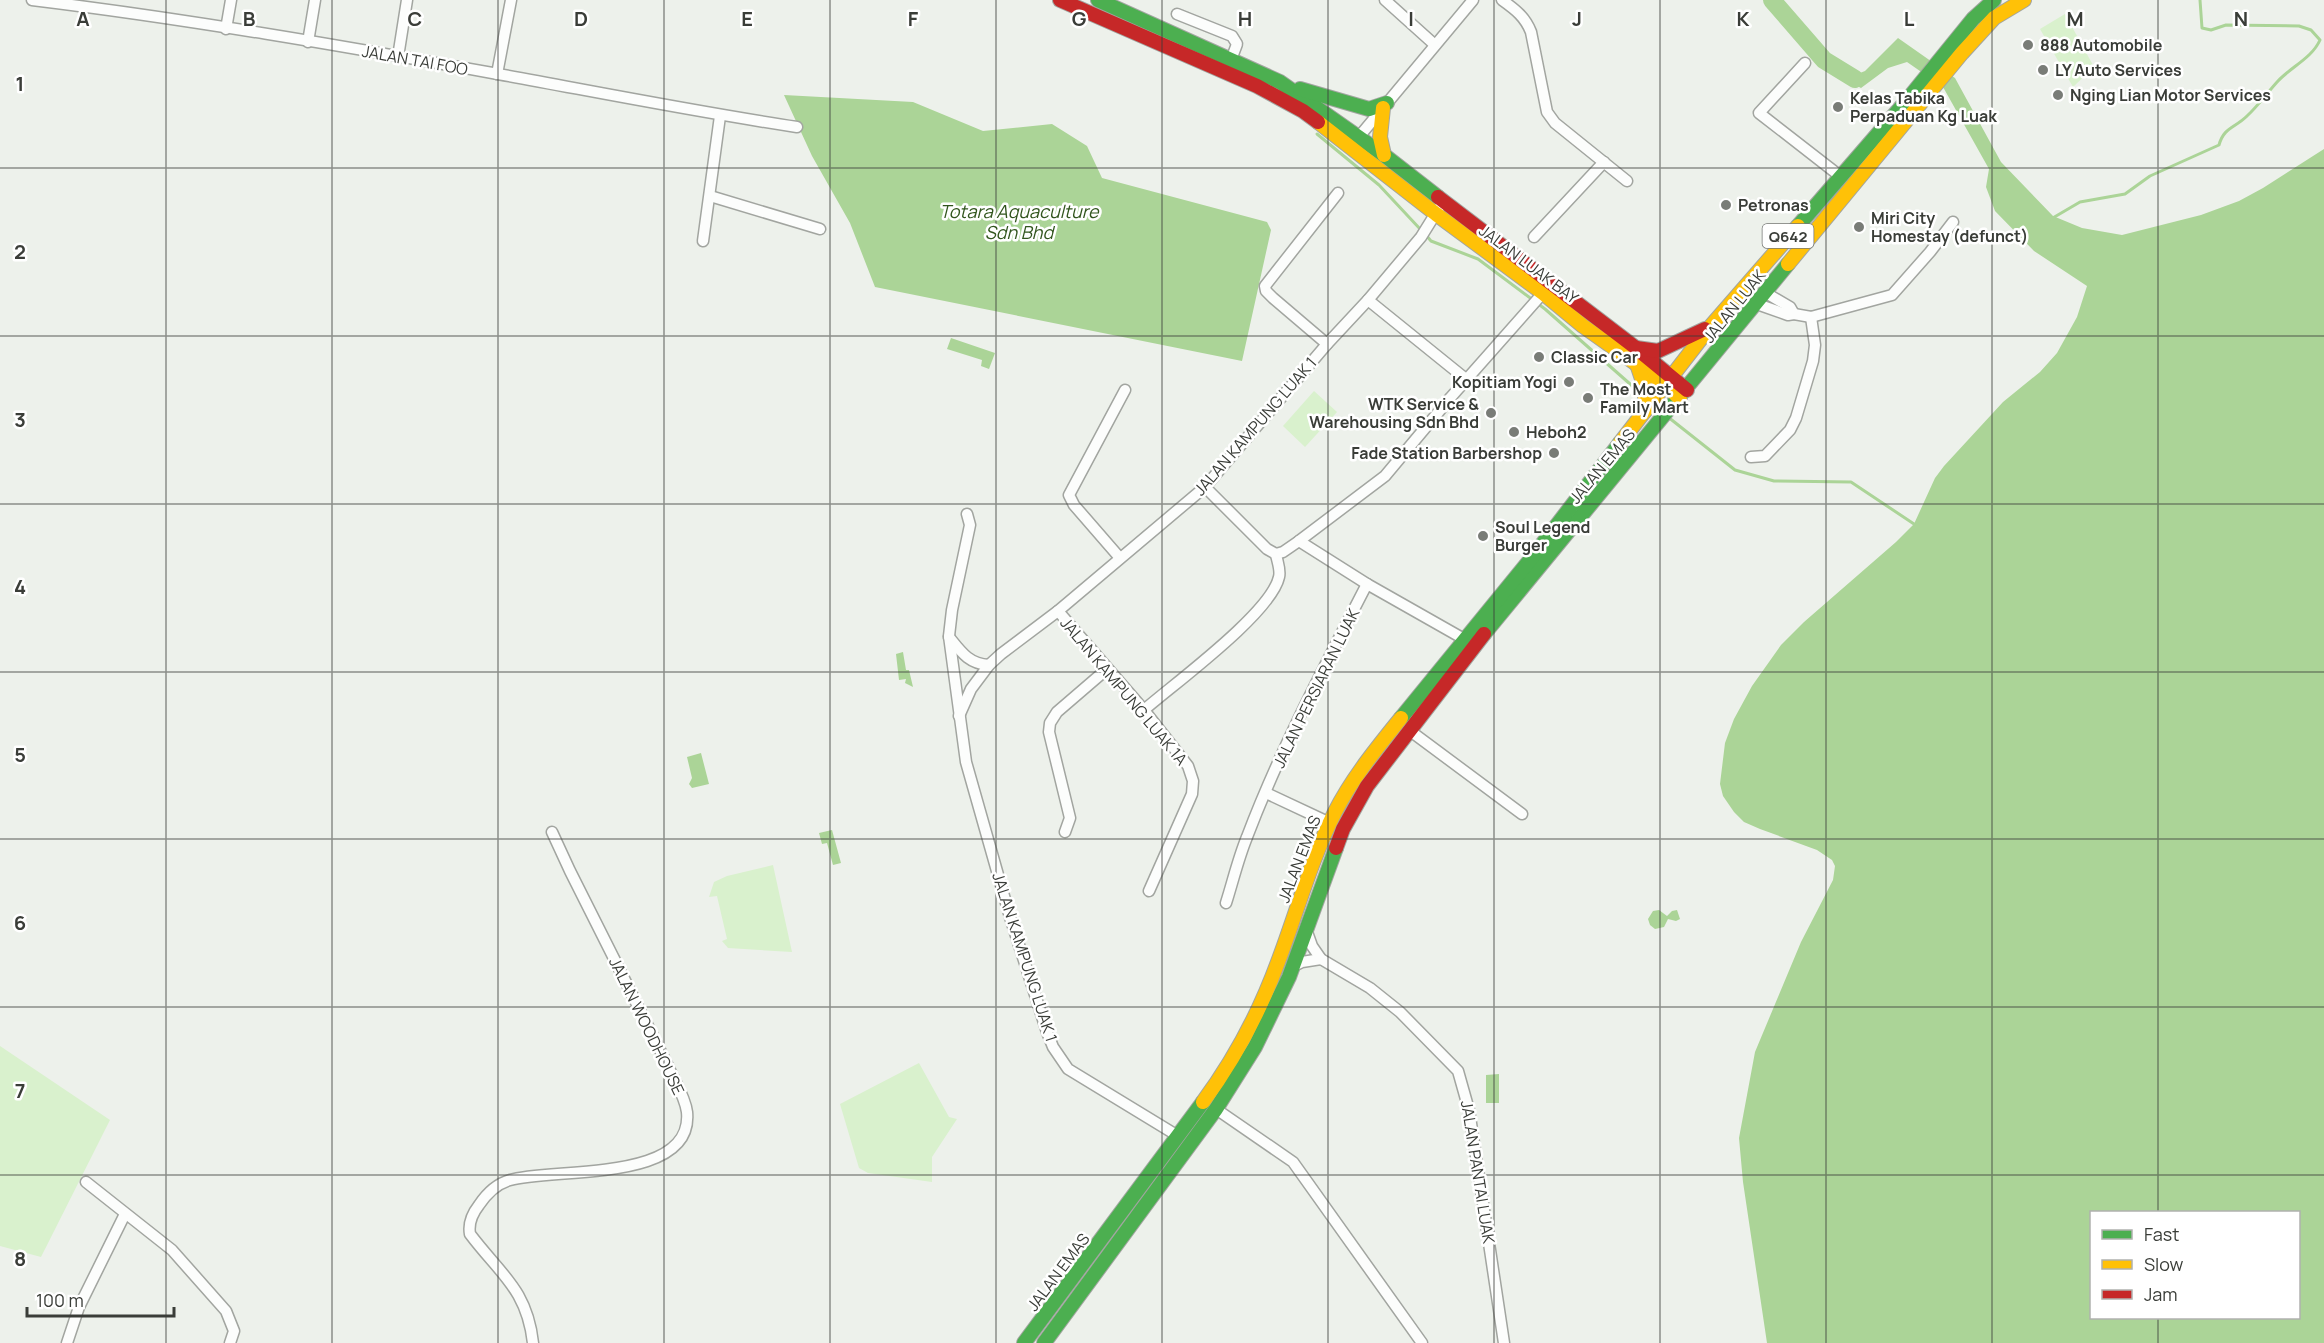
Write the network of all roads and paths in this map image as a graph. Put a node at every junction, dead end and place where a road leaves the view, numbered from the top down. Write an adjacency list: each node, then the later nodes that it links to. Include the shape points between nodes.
1 (32, 0): 14 (street, JALAN TAI FOO)
2 (231, 0): 14 (street)
3 (315, 0): 15 (street)
4 (407, 0): 18 (street)
5 (511, 0): 21 (street)
6 (1060, 0): 28 (main road, via 1257,86 1303,111)
7 (1098, 0): 19 (main road)
8 (1386, 0): 16 (street)
9 (1473, 0): 16 (street)
10 (1502, 0): 31 (street, via 1520,12 1531,32 1547,112 1554,123)
11 (1994, 0): 17 (main road, JALAN LUAK / Q642, via 1973,19)
12 (2024, 0): 17 (main road, JALAN LUAK / Q642)
13 (1177, 14): 19 (street, via 1232,36 1237,44)
14 (226, 29): 15 (street, JALAN TAI FOO)
15 (308, 42): 18 (street, JALAN TAI FOO)
16 (1435, 45): 24 (street)
17 (1957, 48): 23 (main road, JALAN LUAK / Q642)
18 (398, 57): 21 (street, JALAN TAI FOO)
19 (1232, 60): 22 (main road)
20 (1805, 63): 32 (street, via 1759,113)
21 (496, 74): 25 (street, JALAN TAI FOO)
22 (1280, 82): 24 (main road, via 1369,109); 27 (main road)
23 (1913, 104): 32 (main road, JALAN LUAK / Q642); 43 (main road, JALAN LUAK / Q642)
24 (1385, 106): 27 (street); 30 (main road, via 1380,137)
25 (720, 116): 26 (street, JALAN TAI FOO); 35 (street)
26 (797, 127)
27 (1359, 138): 28 (main road); 29 (main road); 30 (main road, JALAN LUAK BAY)
28 (1342, 139): 29 (main road, JALAN LUAK BAY)
29 (1360, 153): 37 (main road, JALAN LUAK BAY)
30 (1384, 155): 36 (main road, JALAN LUAK BAY)
31 (1604, 162): 33 (street); 40 (street)
32 (1840, 176): 46 (main road, JALAN LUAK / Q642)
33 (1627, 181)
34 (1338, 193): 47 (street, via 1265,286 1273,298)
35 (710, 196): 39 (street); 41 (street)
36 (1443, 202): 37 (street, JALAN KAMPUNG LUAK 1); 48 (main road, JALAN LUAK BAY)
37 (1432, 220): 42 (main road, JALAN LUAK BAY); 44 (street, JALAN KAMPUNG LUAK 1)
38 (1953, 222): 45 (street, via 1892,295)
39 (820, 229)
40 (1534, 237)
41 (703, 241)
42 (1543, 293): 49 (main road, JALAN LUAK BAY); 50 (street)
43 (1762, 298): 45 (street, via 1790,307 1794,314); 53 (main road, JALAN LUAK / Q642)
44 (1368, 300): 47 (street, JALAN KAMPUNG LUAK 1); 50 (street)
45 (1811, 317): 56 (street, via 1813,361 1796,418 1765,456)
46 (1710, 327): 48 (main road, via 1658,351); 51 (main road, JALAN LUAK / Q642)
47 (1327, 344): 57 (street, JALAN KAMPUNG LUAK 1)
48 (1636, 348): 51 (main road, JALAN LUAK BAY)
49 (1637, 364): 51 (main road, JALAN LUAK BAY); 54 (main road)
50 (1467, 380): 59 (street, via 1385,476)
51 (1669, 381): 53 (main road, JALAN LUAK BAY); 54 (main road, JALAN LUAK)
52 (1125, 390): 61 (street, via 1069,495)
53 (1683, 394): 55 (main road, JALAN LUAK)
54 (1648, 403): 65 (main road, JALAN EMAS, via 1530,560)
55 (1666, 416): 70 (main road, JALAN EMAS)
56 (1752, 458)
57 (1205, 487): 60 (street); 61 (street, JALAN KAMPUNG LUAK 1)
58 (967, 514): 64 (street, JALAN KAMPUNG LUAK 1, via 969,525)
59 (1299, 541): 60 (street); 62 (street)
60 (1276, 554): 68 (street, via 1280,574 1273,593 1253,618)
61 (1120, 558): 63 (street, JALAN KAMPUNG LUAK 1)
62 (1366, 584): 65 (street); 71 (street, JALAN PERSIARAN LUAK)
63 (1058, 611): 66 (street, JALAN KAMPUNG LUAK 1); 67 (street, JALAN KAMPUNG LUAK 1A)
64 (949, 636): 66 (street, via 968,658); 69 (street, JALAN KAMPUNG LUAK 1)
65 (1464, 639): 73 (main road, JALAN EMAS, via 1370,756)
66 (989, 665): 69 (street, JALAN KAMPUNG LUAK 1, via 971,689)
67 (1107, 669): 68 (street, JALAN KAMPUNG LUAK 1A); 75 (street, via 1057,712 1050,723 1070,818)
68 (1144, 710): 76 (street, JALAN KAMPUNG LUAK 1A, via 1188,766 1193,781 1192,794)
69 (959, 716): 82 (street, JALAN KAMPUNG LUAK 1, via 978,806 1053,1047 1068,1069)
70 (1409, 730): 72 (street); 78 (main road, JALAN EMAS, via 1367,786 1343,829)
71 (1266, 793): 73 (street); 77 (street, JALAN PERSIARAN LUAK, via 1246,838)
72 (1522, 814)
73 (1330, 823): 82 (main road, JALAN EMAS, via 1262,1001 1218,1080)
74 (552, 832): 87 (street, JALAN WOODHOUSE, via 668,1065 682,1095 687,1119 682,1135 665,1154 607,1170 511,1179 494,1187 475,1211 468,1226 470,1234 521,1298)
75 (1065, 832)
76 (1149, 891)
77 (1226, 903)
78 (1306, 928): 79 (street, JALAN PANTAI LUAK, via 1308,939); 80 (main road, JALAN EMAS)
79 (1322, 959): 80 (street); 91 (street, JALAN PANTAI LUAK, via 1400,1012 1458,1071 1469,1110)
80 (1292, 967): 81 (main road, JALAN EMAS, via 1255,1047)
81 (1216, 1109): 89 (main road, JALAN EMAS); 90 (street, via 1293,1162)
82 (1178, 1136): 88 (main road, JALAN EMAS)
83 (86, 1182): 84 (street)
84 (125, 1214): 85 (street, via 79,1307); 86 (street, via 172,1250 226,1311 234,1331)
85 (67, 1343)
86 (230, 1343)
87 (533, 1343)
88 (1024, 1343)
89 (1044, 1343)
90 (1422, 1343)
91 (1504, 1343)

